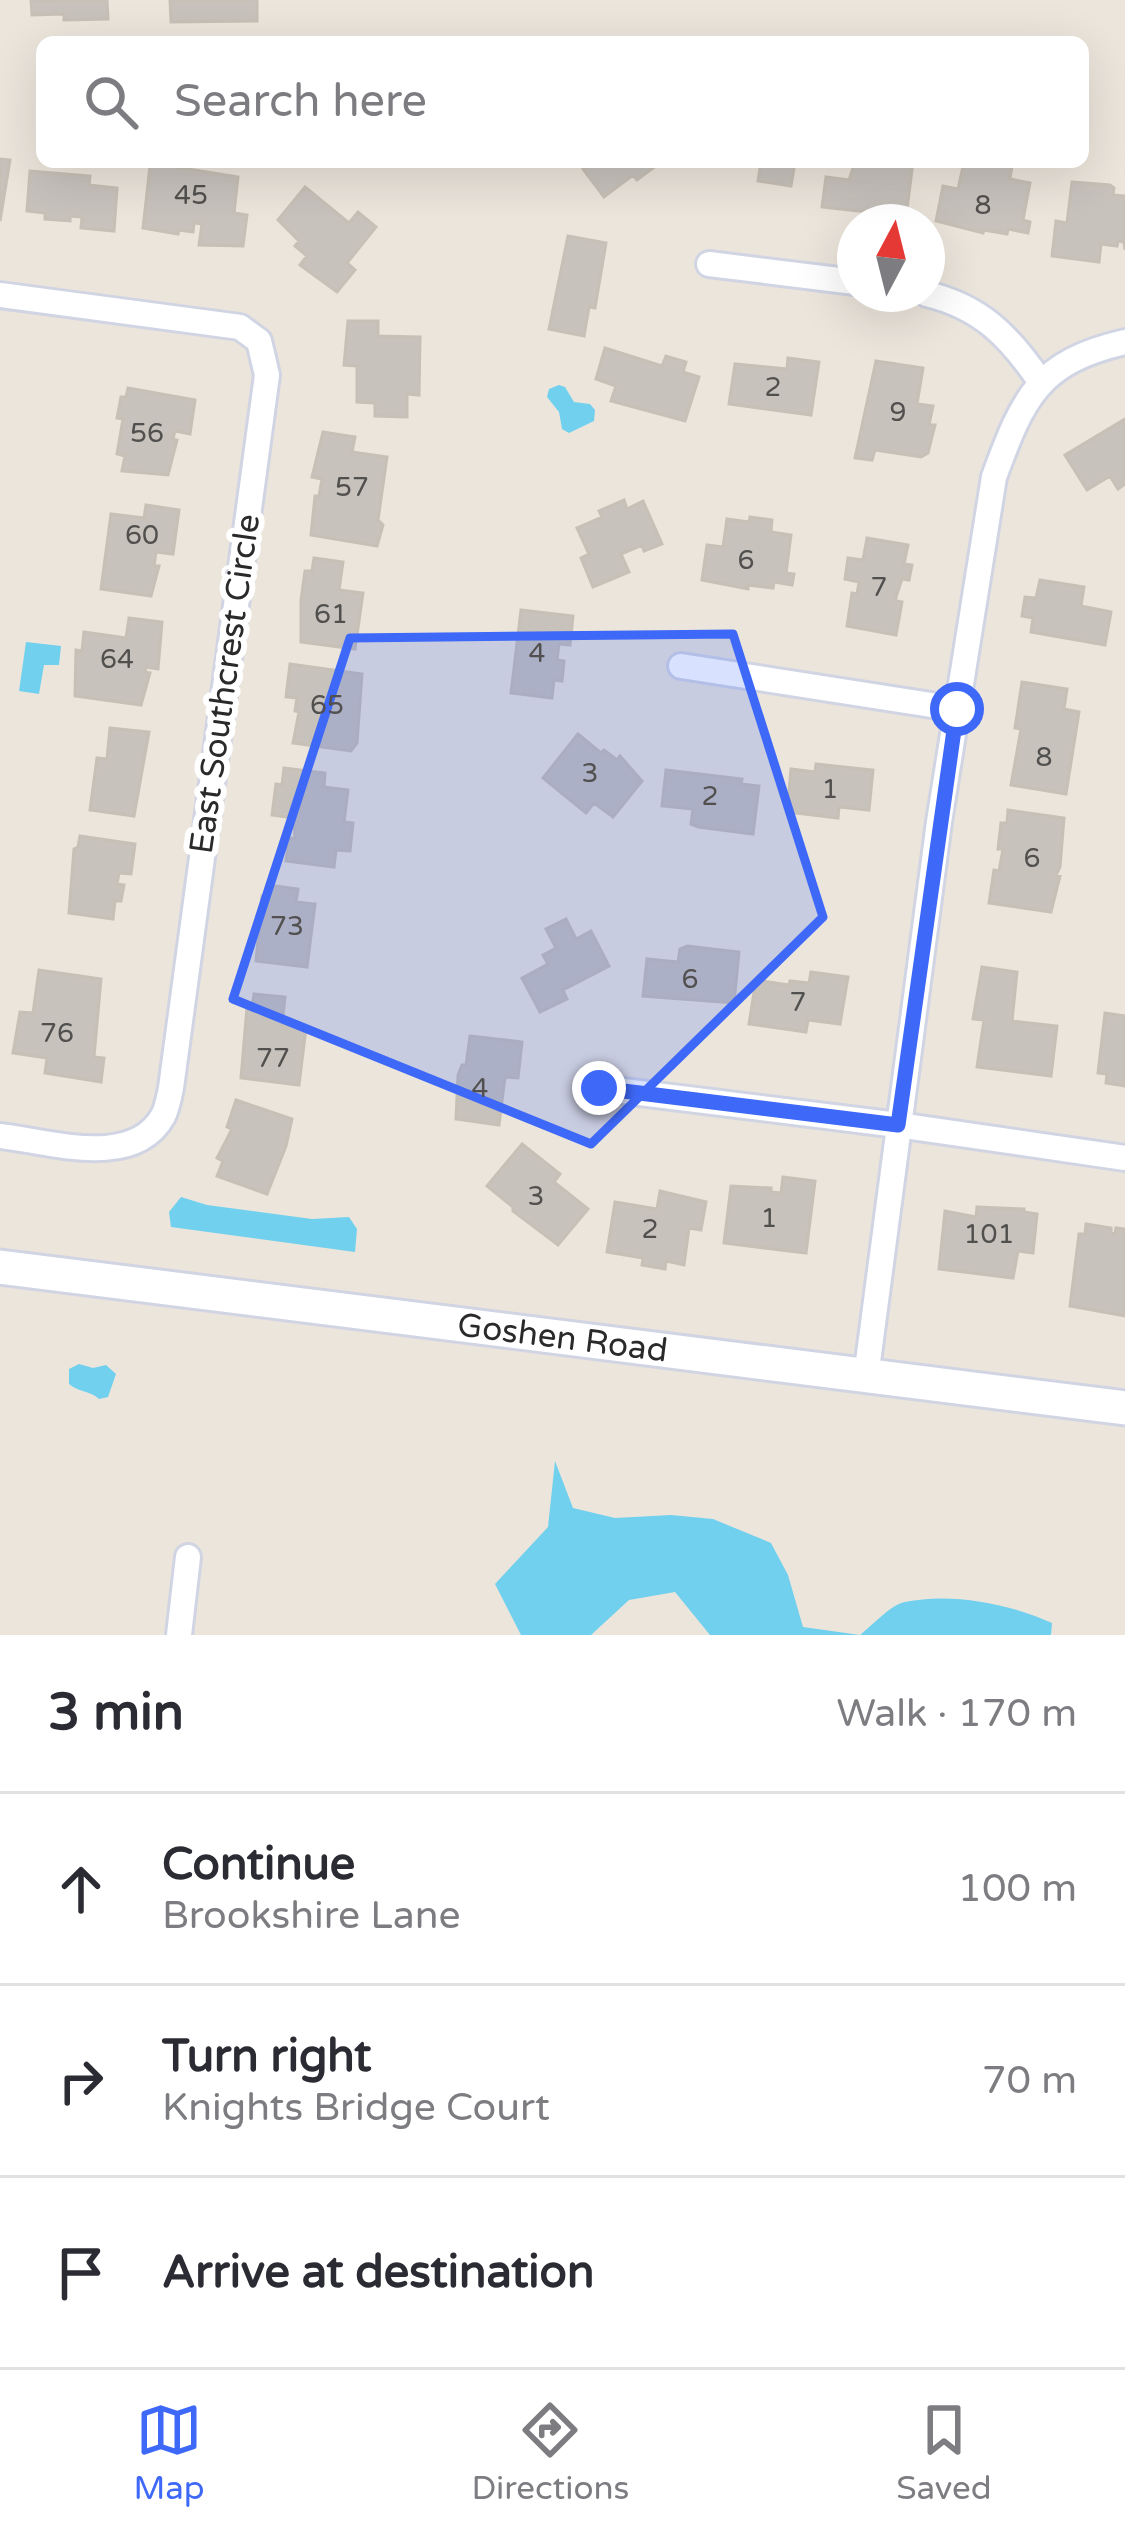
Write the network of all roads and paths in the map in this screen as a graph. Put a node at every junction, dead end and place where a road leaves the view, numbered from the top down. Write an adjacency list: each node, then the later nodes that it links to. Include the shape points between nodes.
1 (709, 264): 2 (street)
2 (837, 280)
3 (0, 295): 11 (street, East Southcrest Circle, via 240,327 259,341 267,375 164,1116 129,1146)
4 (945, 299): 6 (street, via 1007,335)
5 (1125, 342): 6 (street, via 1077,357)
6 (1040, 381): 8 (street, via 994,477)
7 (681, 666): 8 (street)
8 (957, 709): 10 (street)
9 (599, 1088): 10 (street)
10 (898, 1125): 12 (street); 14 (street)
11 (0, 1136)
12 (1125, 1158)
13 (0, 1267): 14 (street, Goshen Road)
14 (866, 1377): 15 (street, Goshen Road)
15 (1125, 1408)
16 (188, 1557): 17 (street)
17 (179, 1635)

